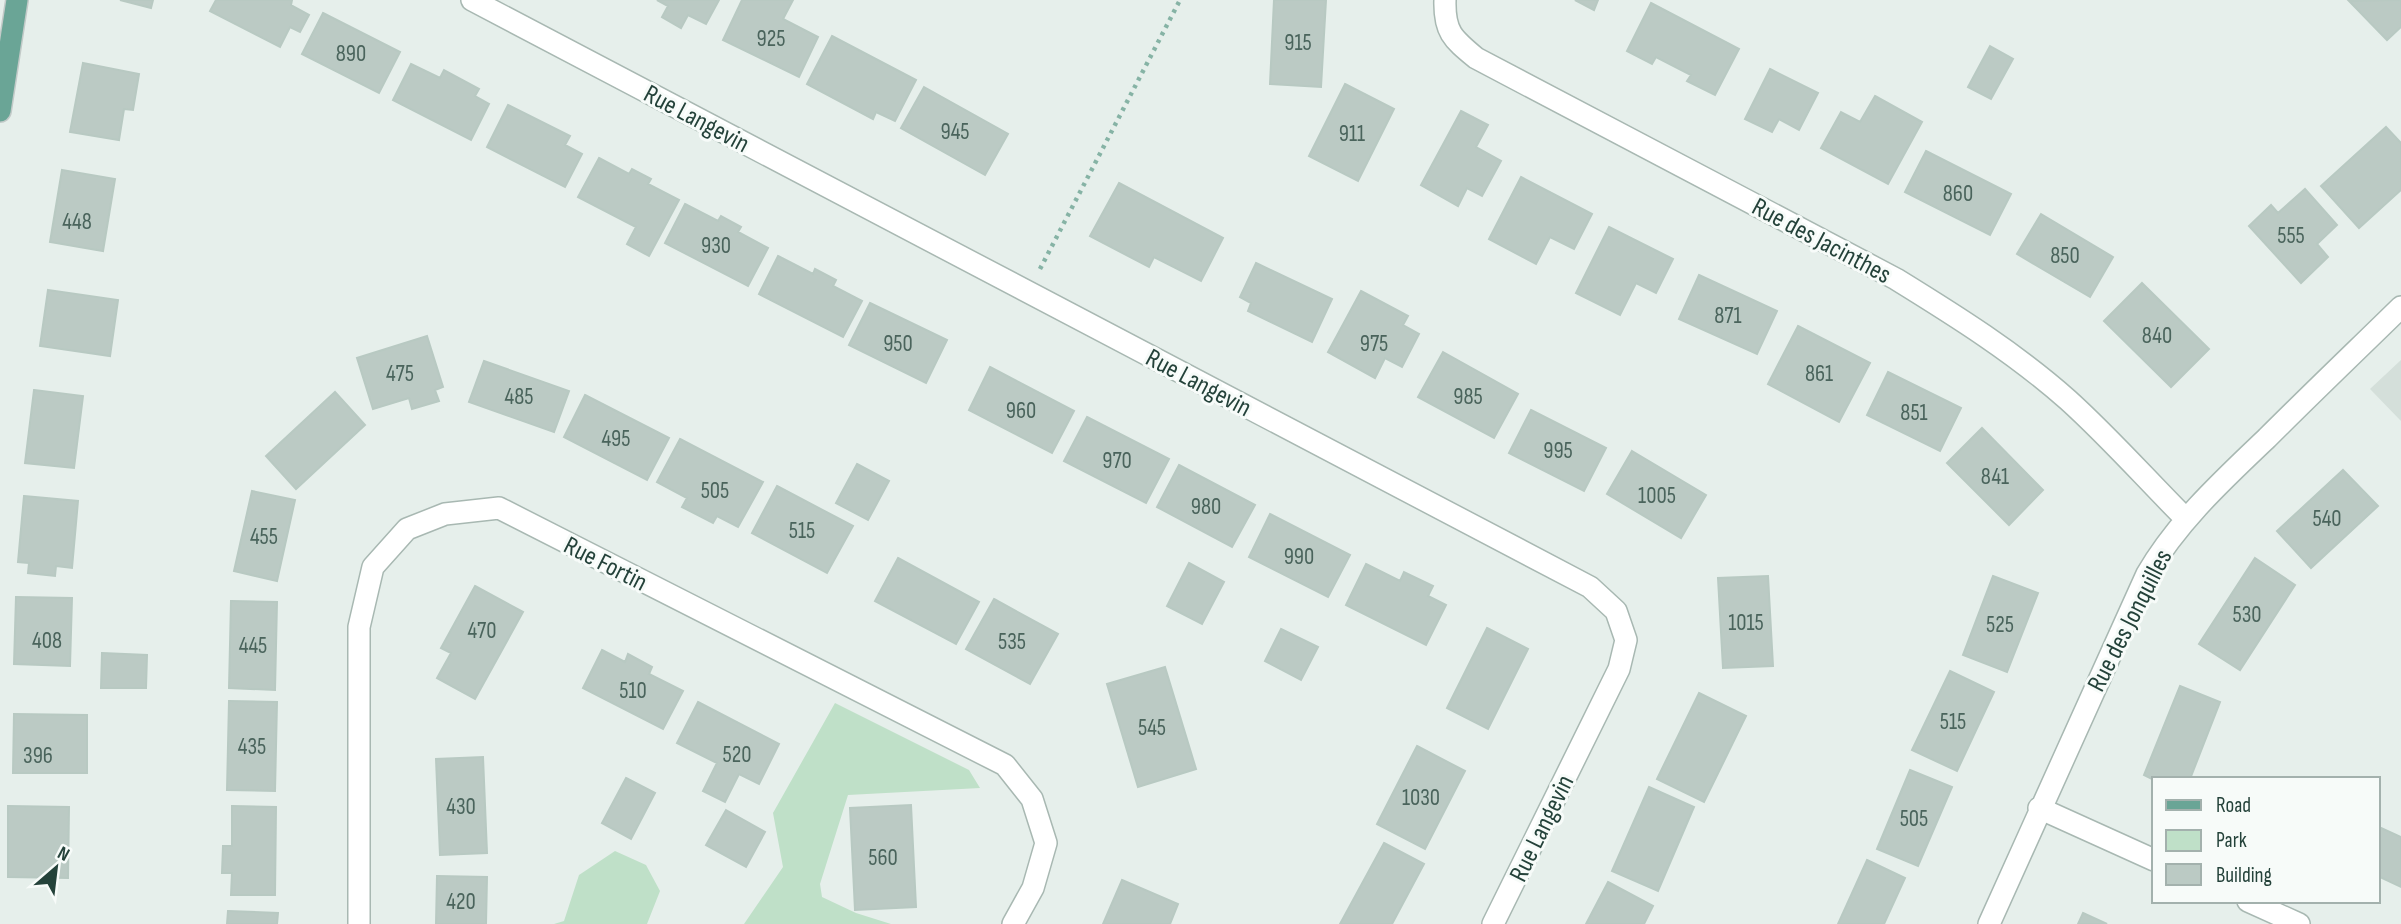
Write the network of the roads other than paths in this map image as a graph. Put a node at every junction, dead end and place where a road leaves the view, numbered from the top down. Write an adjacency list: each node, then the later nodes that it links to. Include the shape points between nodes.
1 (18, 0): 4 (main road)
2 (471, 0): 12 (street, Rue Langevin, via 1590,587 1616,611 1626,640 1619,669)
3 (1445, 0): 6 (street, Rue des Jacinthes, via 1444,19 1453,39 1476,58 1896,279 2019,359 2070,401)
4 (0, 111)
5 (2401, 307): 6 (street, Rue des Jonquilles)
6 (2186, 519): 7 (street, Rue des Jonquilles, via 2147,574)
7 (2039, 808): 8 (street); 13 (street, Rue des Jonquilles)
8 (2152, 859)
9 (2252, 903): 14 (street)
10 (359, 924): 11 (street, Rue Fortin, via 359,627 373,567 407,529 445,514 499,508 1005,765 1032,799 1046,843 1033,888)
11 (1013, 924)
12 (1493, 924)
13 (1989, 924)
14 (2299, 924)

